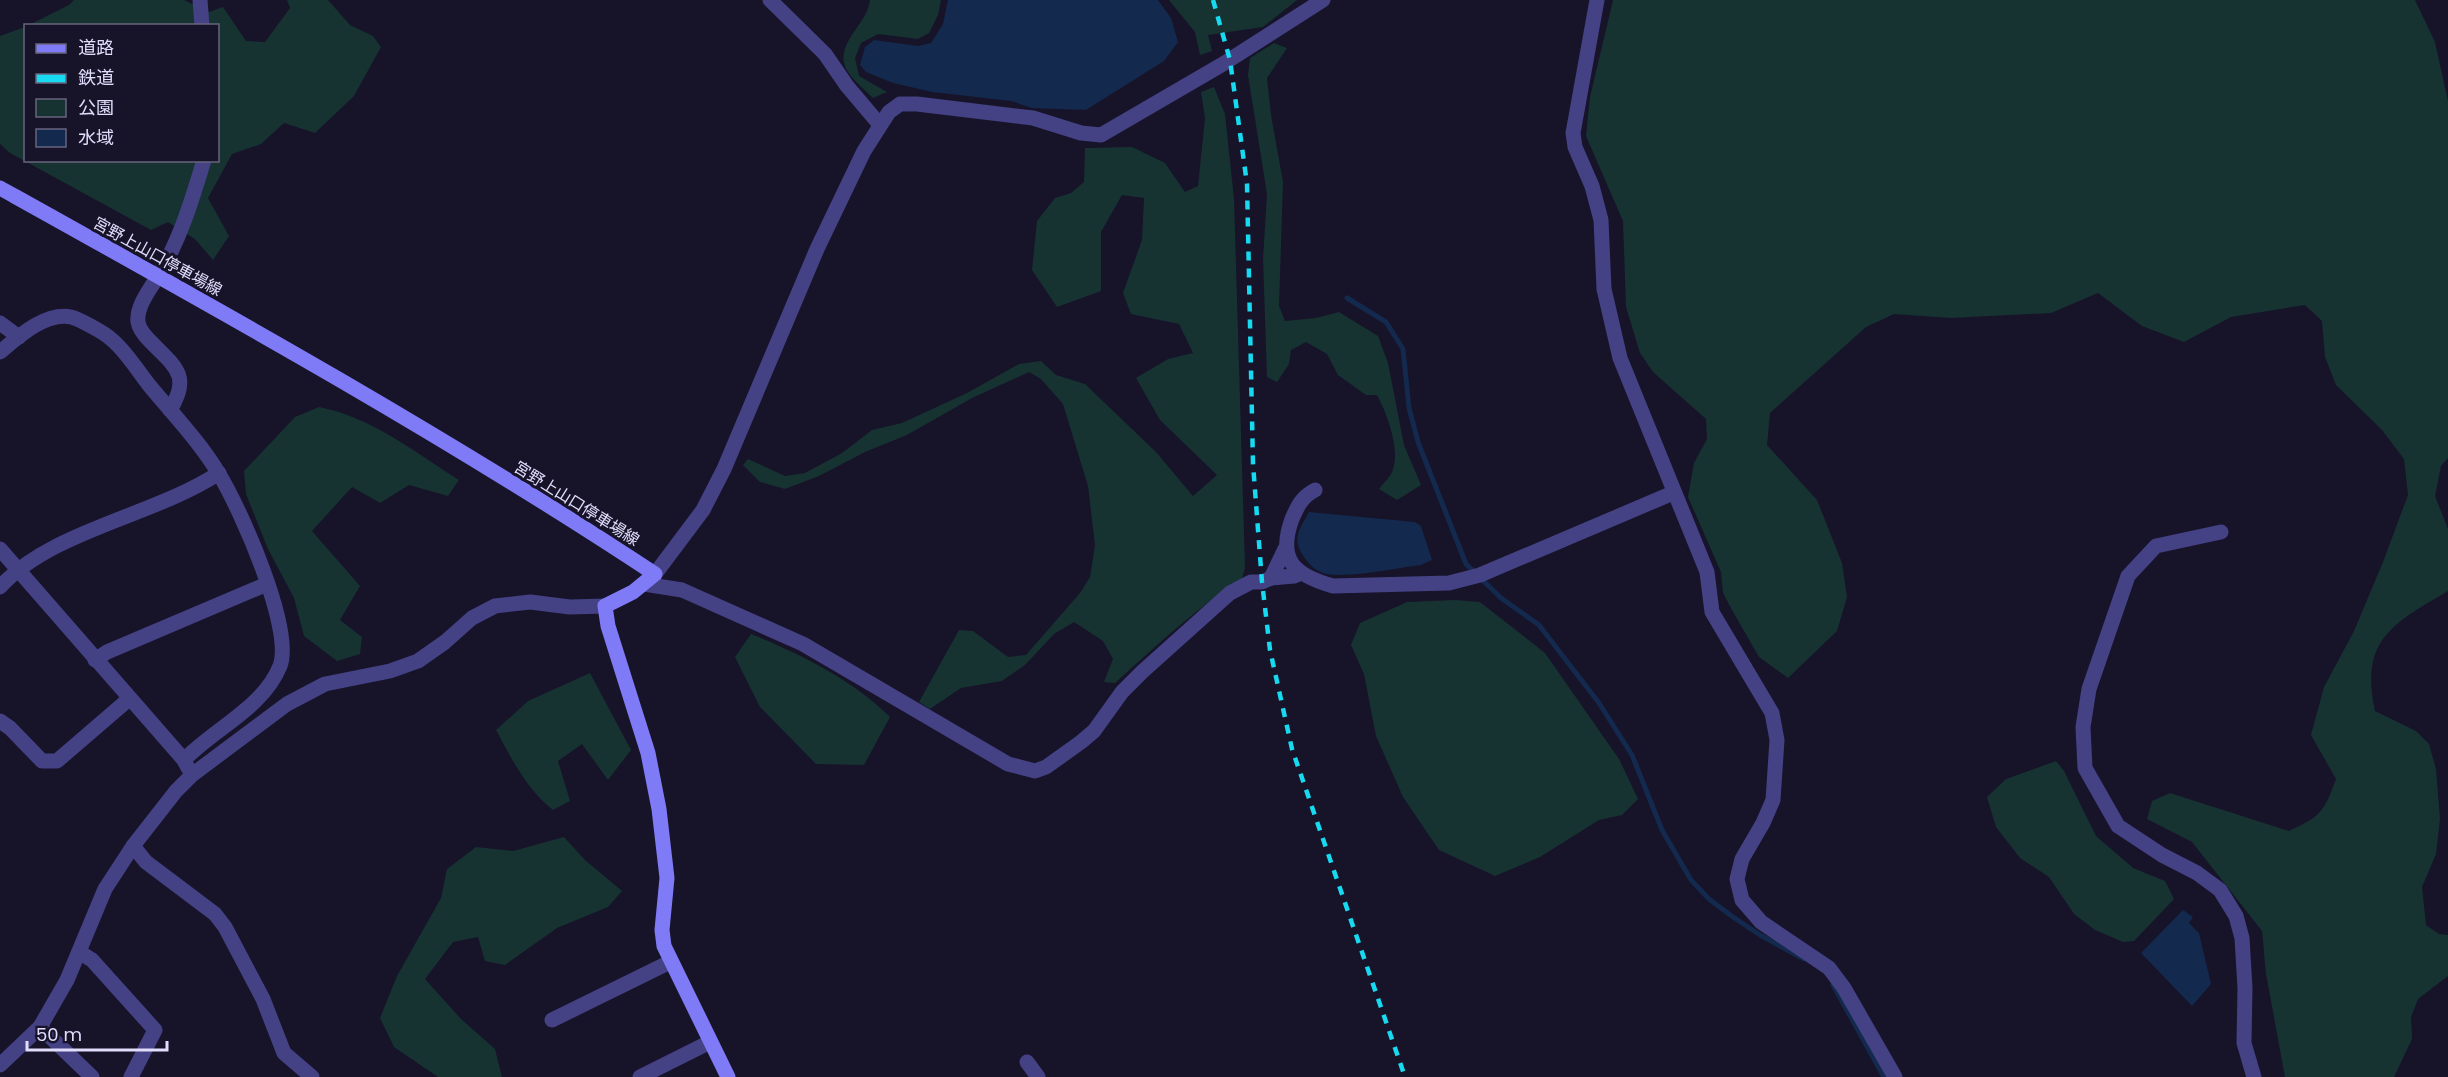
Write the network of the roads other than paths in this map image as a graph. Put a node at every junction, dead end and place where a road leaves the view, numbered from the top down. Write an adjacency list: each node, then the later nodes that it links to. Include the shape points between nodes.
1 (200, 0): 5 (street)
2 (770, 0): 6 (street, via 825,54)
3 (1323, 0): 6 (street, via 1101,135 1081,134 1033,118 908,104 889,111)
4 (1597, 0): 16 (street, via 1575,110 1574,140 1601,219 1604,289 1620,358)
5 (202, 24)
6 (880, 125): 23 (street, via 817,249 724,470 703,510)
7 (203, 162): 9 (street, via 177,240)
8 (0, 188): 9 (main road, 宮野上山口停車場線)
9 (158, 276): 13 (street, via 140,309 138,321 143,333 176,368 182,385); 23 (main road, 宮野上山口停車場線, via 576,522)
10 (0, 322): 11 (street)
11 (19, 337): 12 (street); 13 (street, via 47,319 71,317 111,338)
12 (0, 352)
13 (170, 410): 14 (street)
14 (219, 473): 20 (street, via 197,487 82,535); 24 (street)
15 (1315, 490): 19 (street, via 1298,504)
16 (1673, 493): 21 (street, via 1499,568 1449,582 1333,586); 46 (street, via 1707,572 1712,612 1772,712 1777,740 1773,800 1742,859 1737,879 1742,900 1761,922 1829,968)
17 (2221, 532): 47 (street, via 2156,546 2128,576 2089,689 2083,727 2085,768 2118,826 2220,890 2236,916 2245,978 2244,1043)
18 (0, 549): 20 (street)
19 (1285, 549): 21 (street); 22 (street)
20 (18, 570): 25 (street); 27 (street)
21 (1301, 573): 22 (street)
22 (1271, 578): 23 (street, via 1251,582 1230,593 1122,692 1094,731 1035,771 1008,764 803,644)
23 (649, 579): 26 (main road)
24 (267, 584): 27 (street); 30 (street, via 283,643 281,665 261,698 201,742)
25 (0, 587)
26 (605, 606): 31 (street, via 530,602 495,606 472,618 418,661 325,684 287,704); 34 (main road, via 648,753 659,809 667,878 662,930)
27 (95, 660): 28 (street)
28 (129, 699): 29 (street, via 57,761 42,761); 30 (street)
29 (0, 721)
30 (184, 760): 31 (street)
31 (192, 776): 32 (street)
32 (133, 846): 33 (street, via 105,889); 42 (street, via 146,862 215,914 263,999 284,1053)
33 (79, 952): 36 (street); 41 (street, via 92,960 155,1030)
34 (670, 962): 35 (street); 37 (main road)
35 (552, 1020)
36 (40, 1027): 39 (street); 40 (street)
37 (710, 1042): 43 (street); 44 (main road)
38 (1027, 1062): 45 (street)
39 (0, 1065)
40 (92, 1077)
41 (131, 1077)
42 (312, 1077)
43 (640, 1077)
44 (728, 1077)
45 (1038, 1077)
46 (1895, 1077)
47 (2254, 1077)

